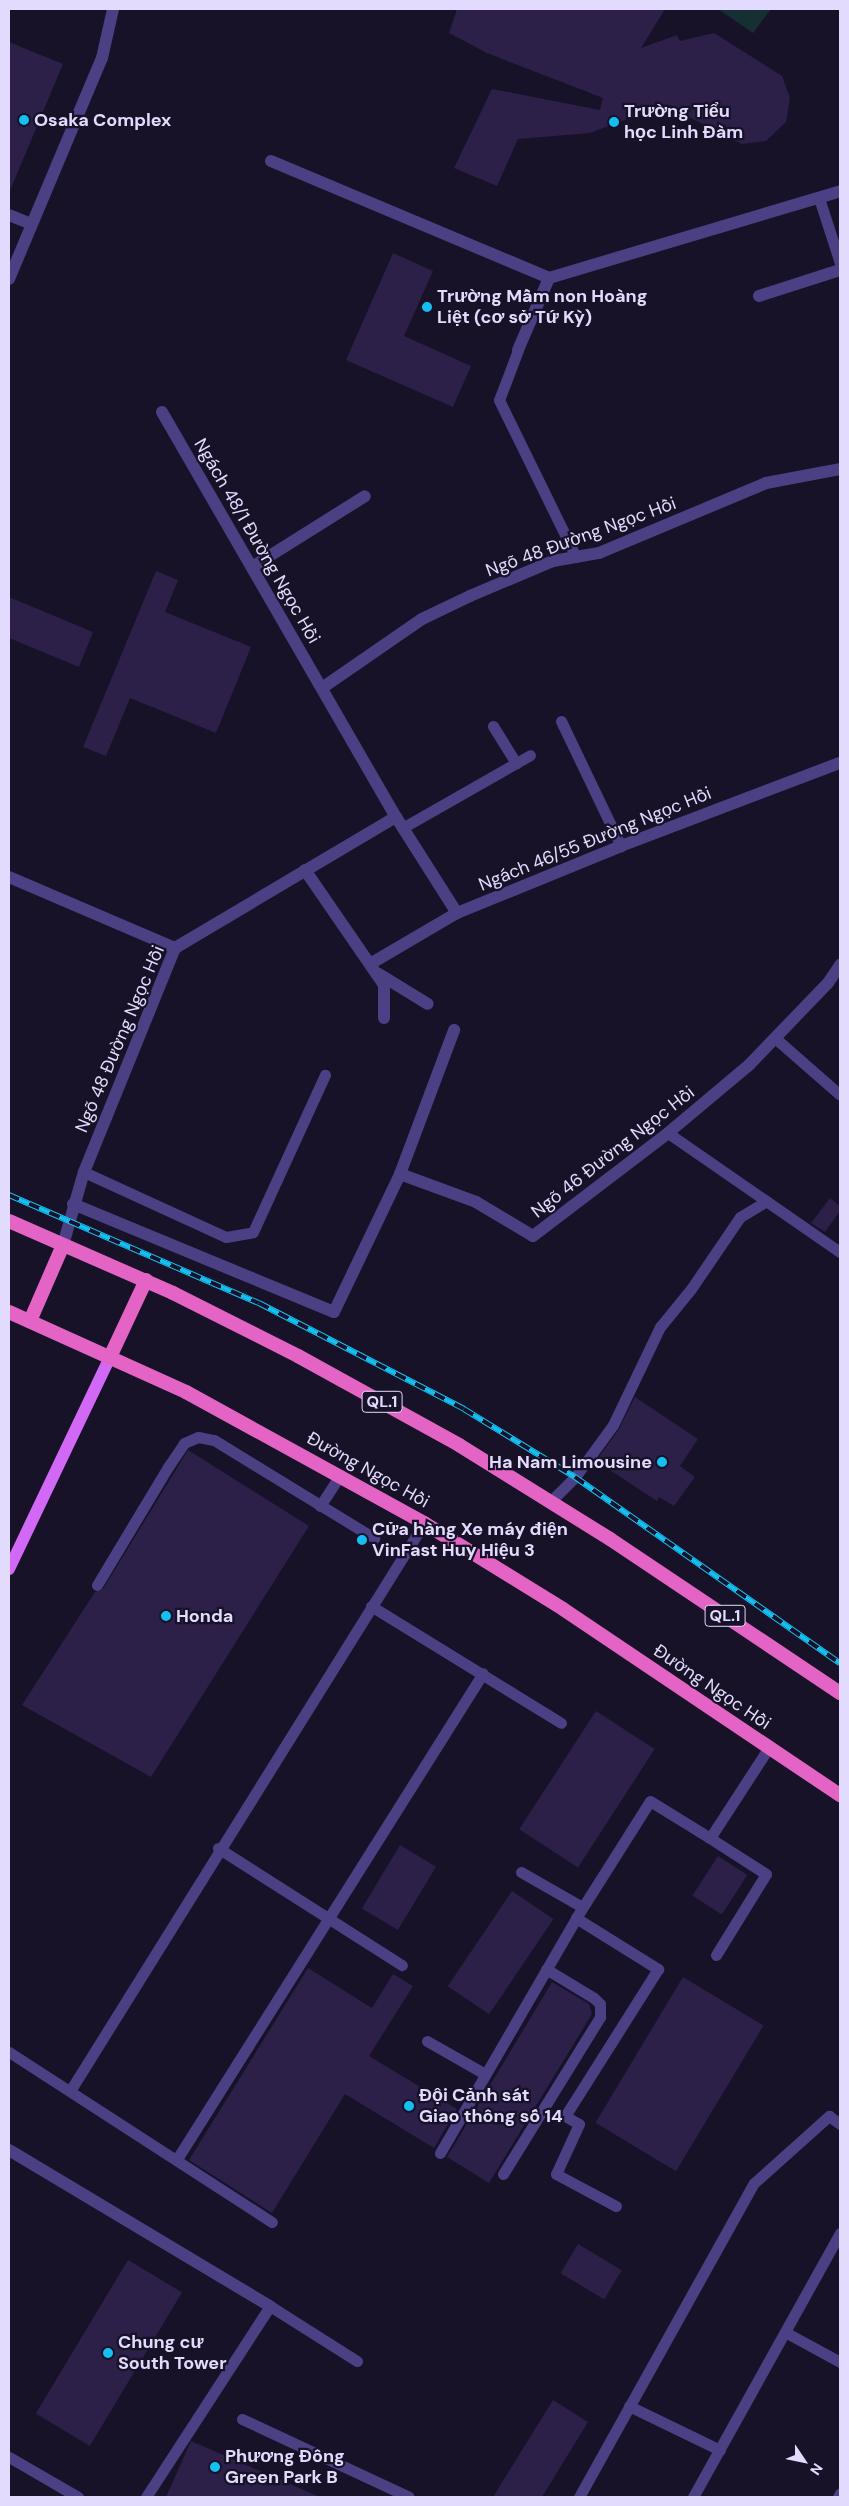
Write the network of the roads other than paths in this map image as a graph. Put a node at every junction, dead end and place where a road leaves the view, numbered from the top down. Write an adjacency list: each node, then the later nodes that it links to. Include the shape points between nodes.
1 (113, 9): 6 (street, via 102,58)
2 (272, 161): 9 (street)
3 (840, 191): 4 (street)
4 (819, 198): 7 (lane); 9 (street)
5 (9, 215): 6 (street)
6 (31, 224): 10 (street)
7 (840, 263)
8 (840, 270): 11 (street)
9 (549, 278): 12 (street)
10 (9, 279)
11 (759, 296)
12 (518, 350): 16 (lane, via 499,400)
13 (162, 412): 17 (street, Ngách 48/1 Đường Ngọc Hồi)
14 (840, 469): 16 (street, Ngõ 48 Đường Ngọc Hồi, via 766,483 599,553)
15 (365, 496): 17 (street)
16 (576, 557): 18 (street, Ngõ 48 Đường Ngọc Hồi, via 553,561 422,619)
17 (252, 567): 18 (street, Ngách 48/1 Đường Ngọc Hồi)
18 (322, 688): 24 (street)
19 (561, 722): 25 (lane)
20 (493, 726): 22 (lane)
21 (530, 755): 22 (lane)
22 (516, 763): 24 (lane)
23 (840, 764): 25 (street, Ngách 46/55 Đường Ngọc Hồi)
24 (400, 822): 26 (street, Ngõ 48 Đường Ngọc Hồi); 28 (street)
25 (621, 846): 28 (street, Ngách 46/55 Đường Ngọc Hồi)
26 (305, 870): 29 (street, Ngõ 48 Đường Ngọc Hồi); 30 (street)
27 (9, 877): 29 (street)
28 (457, 913): 30 (street, Ngách 46/55 Đường Ngọc Hồi)
29 (175, 948): 40 (street, Ngõ 48 Đường Ngọc Hồi)
30 (370, 964): 32 (street)
31 (840, 965): 36 (street, Ngõ 46 Đường Ngọc Hồi, via 828,983)
32 (382, 979): 33 (street); 34 (street)
33 (428, 1004)
34 (384, 1018)
35 (454, 1030): 41 (street)
36 (775, 1038): 38 (lane); 39 (street, Ngõ 46 Đường Ngọc Hồi, via 749,1065)
37 (325, 1075): 40 (lane, via 253,1232 226,1237)
38 (840, 1095)
39 (668, 1133): 41 (street, Ngõ 46 Đường Ngọc Hồi, via 533,1236 476,1202); 42 (lane)
40 (84, 1172): 43 (street, Ngõ 48 Đường Ngọc Hồi)
41 (400, 1174): 43 (street, via 334,1312)
42 (767, 1201): 46 (lane); 52 (lane, via 740,1217 691,1289 660,1327 613,1425 576,1476)
43 (73, 1204): 45 (street, Ngõ 48 Đường Ngọc Hồi)
44 (9, 1221): 45 (highway, QL.1)
45 (63, 1245): 47 (highway, QL.1); 49 (highway)
46 (840, 1252)
47 (146, 1280): 50 (highway); 52 (highway, QL.1, via 307,1361 459,1445)
48 (9, 1312): 49 (highway, Đường Ngọc Hồi)
49 (30, 1321): 50 (highway, Đường Ngọc Hồi)
50 (110, 1356): 51 (highway, Đường Ngọc Hồi, via 186,1392); 56 (main road)
51 (340, 1476): 53 (lane); 54 (highway, Đường Ngọc Hồi)
52 (550, 1502): 60 (highway, QL.1)
53 (320, 1506): 55 (lane); 57 (lane, via 214,1440 198,1437 184,1444 168,1467)
54 (424, 1522): 58 (lane); 62 (highway, Đường Ngọc Hồi, via 563,1609)
55 (374, 1538)
56 (9, 1569)
57 (97, 1585)
58 (371, 1606): 59 (lane); 65 (lane)
59 (483, 1673): 61 (lane); 68 (lane)
60 (840, 1693)
61 (561, 1723)
62 (769, 1747): 63 (highway, Đường Ngọc Hồi); 64 (lane)
63 (840, 1795)
64 (710, 1838): 67 (lane, via 650,1801); 70 (lane, via 766,1874)
65 (218, 1848): 68 (lane); 76 (lane)
66 (521, 1872): 67 (lane)
67 (582, 1907): 69 (lane)
68 (328, 1918): 71 (lane); 80 (lane)
69 (576, 1918): 72 (lane); 82 (lane, via 658,1969 565,2116 579,2124 556,2174)
70 (716, 1955)
71 (402, 1966)
72 (546, 1969): 75 (lane); 81 (lane, via 594,1998 600,2004 600,2017)
73 (427, 2041): 75 (lane)
74 (9, 2052): 76 (lane)
75 (484, 2074): 79 (lane)
76 (70, 2091): 80 (lane)
77 (840, 2124): 90 (lane, via 829,2116 754,2183)
78 (9, 2150): 86 (street)
79 (440, 2153)
80 (177, 2159): 83 (lane)
81 (503, 2174)
82 (616, 2206)
83 (272, 2222)
84 (840, 2233): 85 (lane)
85 (836, 2250): 87 (lane)
86 (270, 2306): 88 (lane); 96 (lane)
87 (786, 2332): 89 (lane); 92 (lane)
88 (357, 2361)
89 (840, 2362)
90 (629, 2406): 92 (lane); 98 (lane)
91 (242, 2419): 97 (lane)
92 (720, 2450): 99 (lane)
93 (9, 2457): 95 (lane)
94 (840, 2493): 100 (lane)
95 (78, 2497)
96 (146, 2497)
97 (409, 2497)
98 (578, 2497)
99 (694, 2497)
100 (838, 2497)

